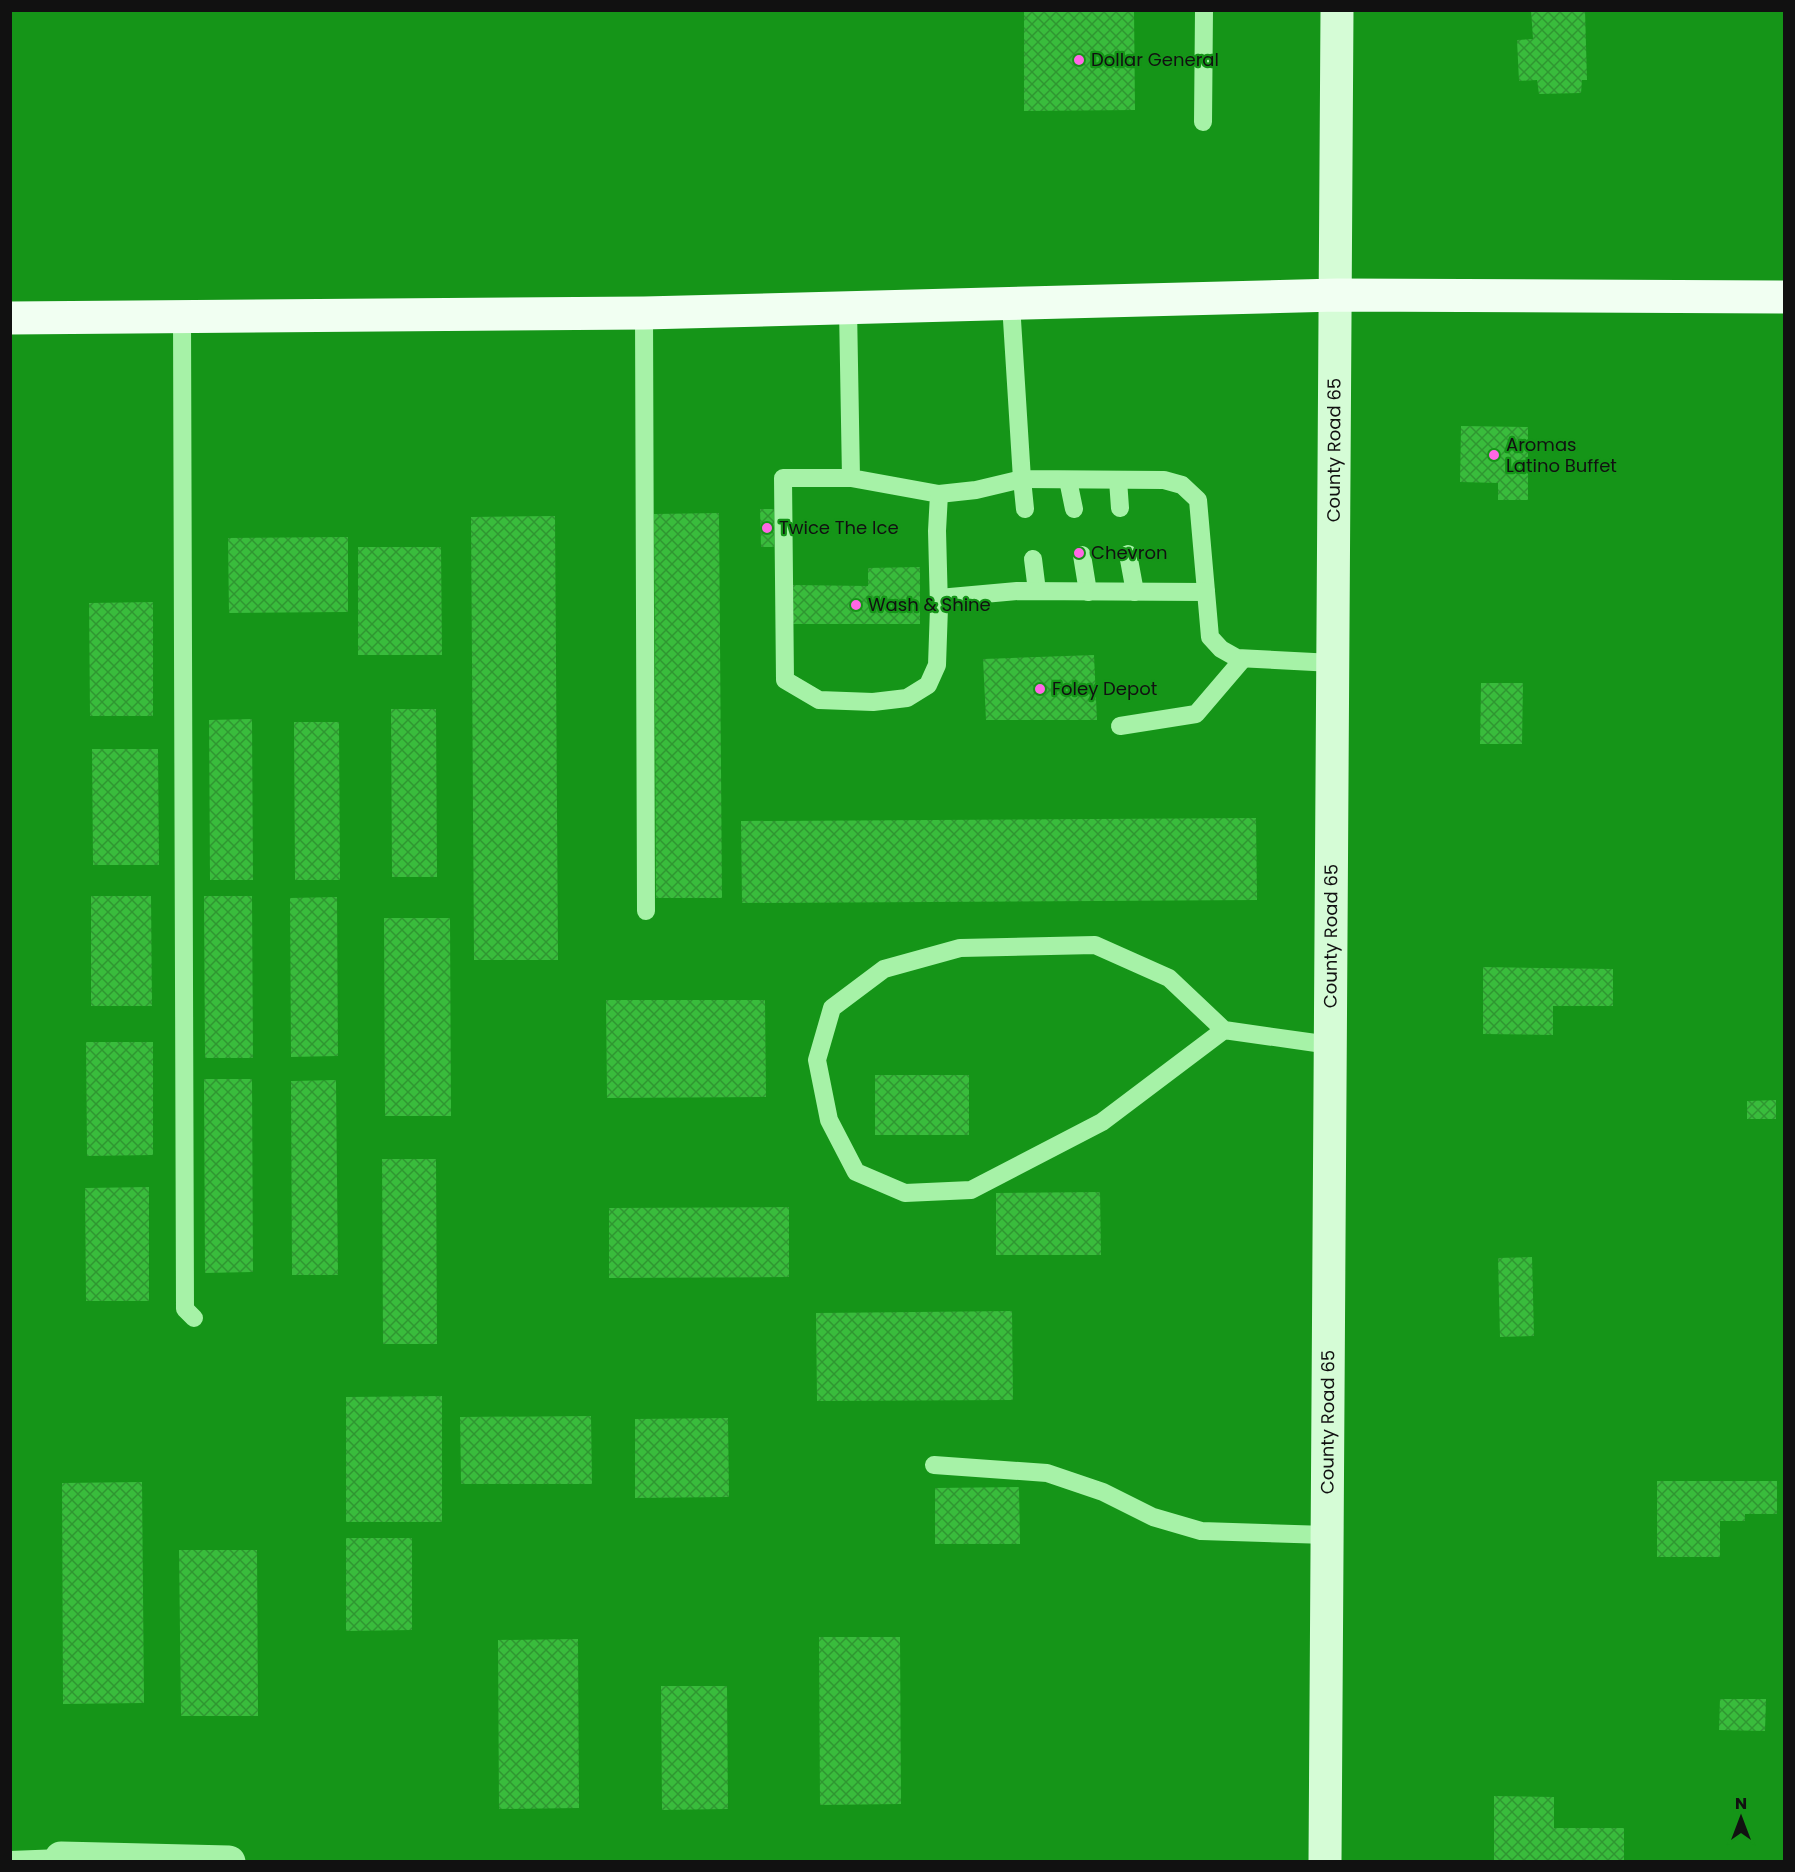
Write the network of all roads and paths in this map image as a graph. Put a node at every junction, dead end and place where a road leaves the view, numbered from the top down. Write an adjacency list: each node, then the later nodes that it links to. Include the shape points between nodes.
1 (1204, 10): 3 (lane)
2 (1337, 10): 4 (street, County Road 65)
3 (1203, 122)
4 (1337, 295): 5 (main road); 6 (main road); 28 (street, County Road 65)
5 (1785, 297)
6 (1011, 304): 7 (main road); 12 (lane)
7 (848, 308): 8 (main road); 11 (lane)
8 (644, 313): 9 (main road); 30 (lane)
9 (182, 317): 10 (main road); 33 (lane, via 185,1310)
10 (10, 318)
11 (851, 478): 15 (lane); 26 (lane, via 783,478 785,680 819,700 873,702 907,698 928,685 937,665)
12 (1022, 479): 13 (lane); 15 (lane); 17 (lane)
13 (1068, 480): 14 (lane); 18 (lane)
14 (1118, 480): 16 (lane); 25 (lane, via 1164,480 1182,485 1198,500)
15 (939, 494): 26 (lane)
16 (1120, 508)
17 (1025, 509)
18 (1074, 509)
19 (1128, 554): 24 (lane)
20 (1082, 555): 23 (lane)
21 (1034, 559): 22 (lane)
22 (1036, 591): 23 (lane); 26 (lane)
23 (1088, 592): 24 (lane)
24 (1135, 592): 25 (lane)
25 (1206, 592): 27 (lane, via 1210,637 1221,649)
26 (939, 598)
27 (1243, 659): 28 (lane); 29 (lane, via 1196,714)
28 (1333, 663): 32 (street, County Road 65)
29 (1120, 726)
30 (646, 911)
31 (1224, 1030): 31 (lane, via 1169,978 1095,945 960,948 884,969 832,1008 817,1060 828,1120 856,1172 905,1193 971,1190 1102,1122); 32 (lane)
32 (1330, 1045): 35 (street, County Road 65)
33 (194, 1318)
34 (934, 1465): 35 (lane, via 1047,1473 1103,1492 1152,1517 1201,1531)
35 (1327, 1535): 39 (street, County Road 65)
36 (61, 1858): 37 (lane); 38 (street)
37 (10, 1860)
38 (229, 1862)
39 (1325, 1862)

